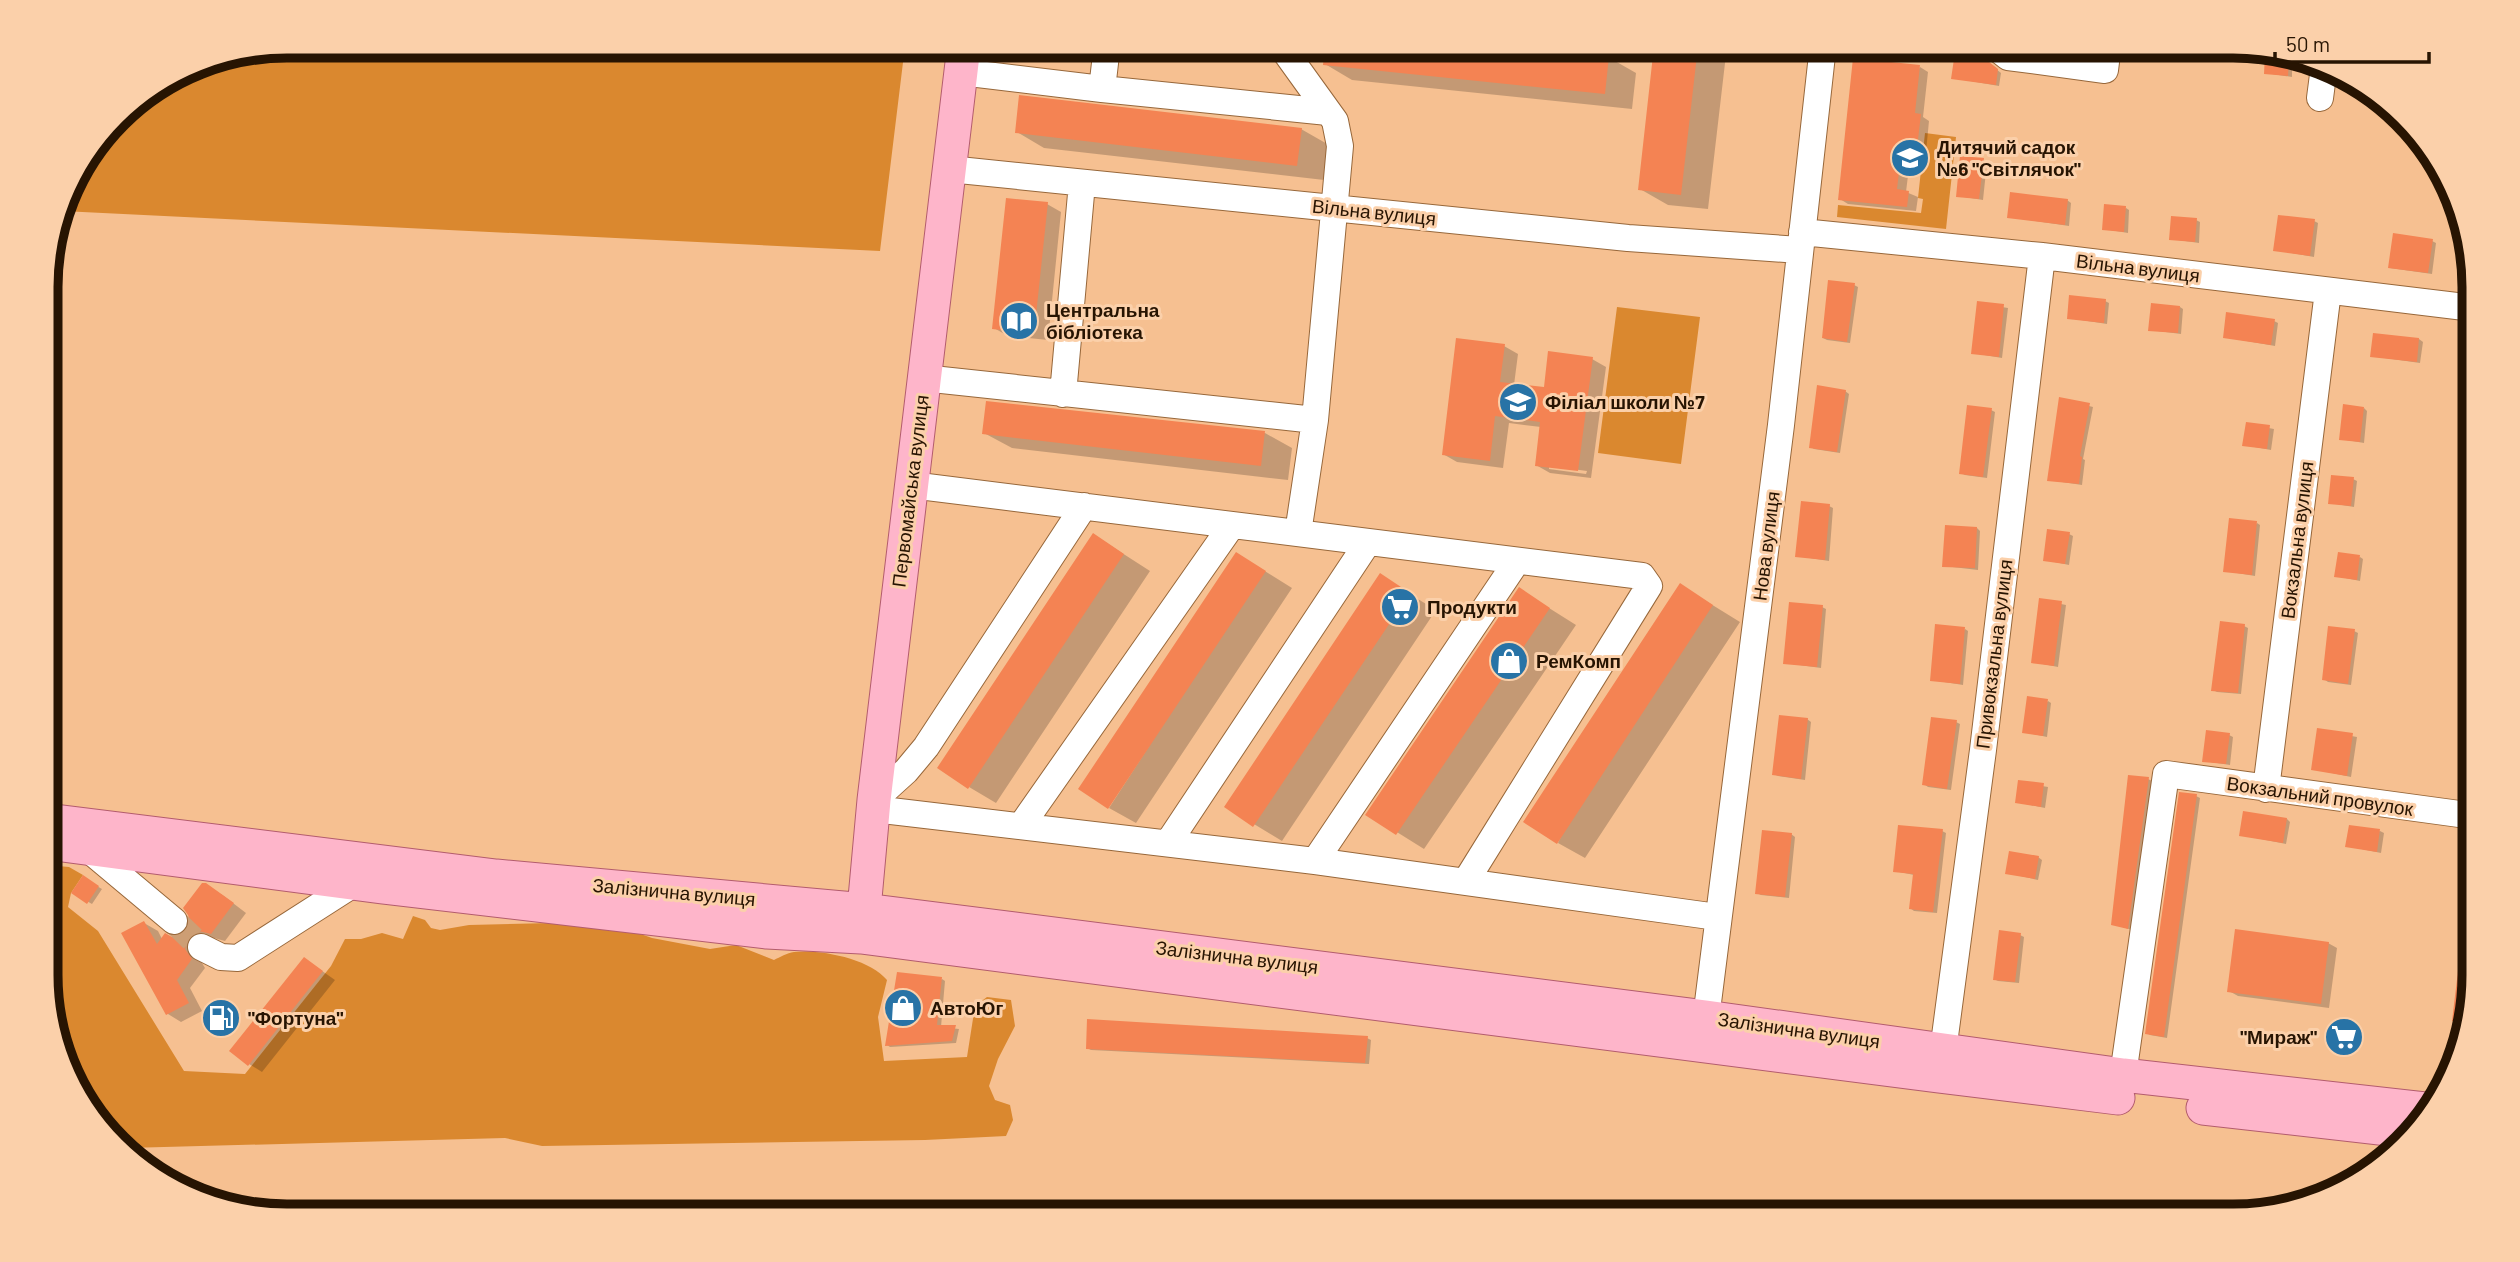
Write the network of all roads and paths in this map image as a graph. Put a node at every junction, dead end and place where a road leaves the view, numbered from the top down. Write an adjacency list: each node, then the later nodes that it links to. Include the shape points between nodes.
1 (1106, 58): 8 (street)
2 (1290, 58): 10 (street)
3 (1822, 58): 14 (street, Нова вулиця)
4 (2015, 58): 5 (street, via 2105,70)
5 (2106, 58)
6 (962, 59): 8 (street); 11 (main road, Первомайська вулиця)
7 (2323, 76): 9 (street)
8 (1102, 89): 10 (street)
9 (2320, 97)
10 (1328, 112): 13 (street, via 1335,121 1340,146)
11 (949, 169): 12 (street, Вільна вулиця); 18 (main road, Первомайська вулиця)
12 (1082, 183): 13 (street, Вільна вулиця); 19 (street)
13 (1335, 208): 14 (street, Вільна вулиця, via 1628,237); 20 (street)
14 (1801, 241): 15 (street, Вільна вулиця); 38 (street, Нова вулиця)
15 (2042, 256): 16 (street, Вільна вулиця); 43 (street, Привокзальна вулиця)
16 (2328, 291): 17 (street, Вільна вулиця); 27 (street, Вокзальна вулиця)
17 (2462, 307)
18 (923, 378): 19 (street); 21 (main road, Первомайська вулиця)
19 (1063, 394): 20 (street)
20 (1315, 420): 24 (street)
21 (911, 485): 22 (street); 28 (main road, Первомайська вулиця)
22 (1084, 506): 23 (street); 28 (street, via 926,747)
23 (1232, 525): 24 (street); 31 (street)
24 (1298, 533): 25 (street)
25 (1368, 542): 26 (street); 32 (street)
26 (1517, 561): 35 (street); 36 (street, via 1642,576 1649,586)
27 (2266, 789): 29 (street, Вокзальний провулок); 44 (street, Вокзальний провулок, via 2166,774)
28 (874, 804): 31 (street); 40 (main road, Первомайська вулиця)
29 (2462, 814)
30 (58, 821): 40 (main road, Залізнична вулиця)
31 (1021, 826): 32 (street)
32 (1168, 843): 35 (street)
33 (58, 845): 34 (main road, Залізнична вулиця)
34 (88, 849): 37 (main road, Залізнична вулиця); 39 (street)
35 (1315, 861): 36 (street)
36 (1466, 881): 38 (street)
37 (355, 883): 40 (main road, Залізнична вулиця, via 767,932); 41 (street, via 239,958 221,957)
38 (1717, 917): 42 (street, Нова вулиця)
39 (174, 921)
40 (863, 924): 42 (main road, Залізнична вулиця)
41 (201, 947)
42 (1705, 1031): 43 (main road, Залізнична вулиця); 46 (main road, Залізнична вулиця, via 1938,1076)
43 (1943, 1051): 44 (main road, Залізнична вулиця)
44 (2123, 1075): 45 (main road, Залізнична вулиця)
45 (2419, 1108)
46 (2401, 1130)

